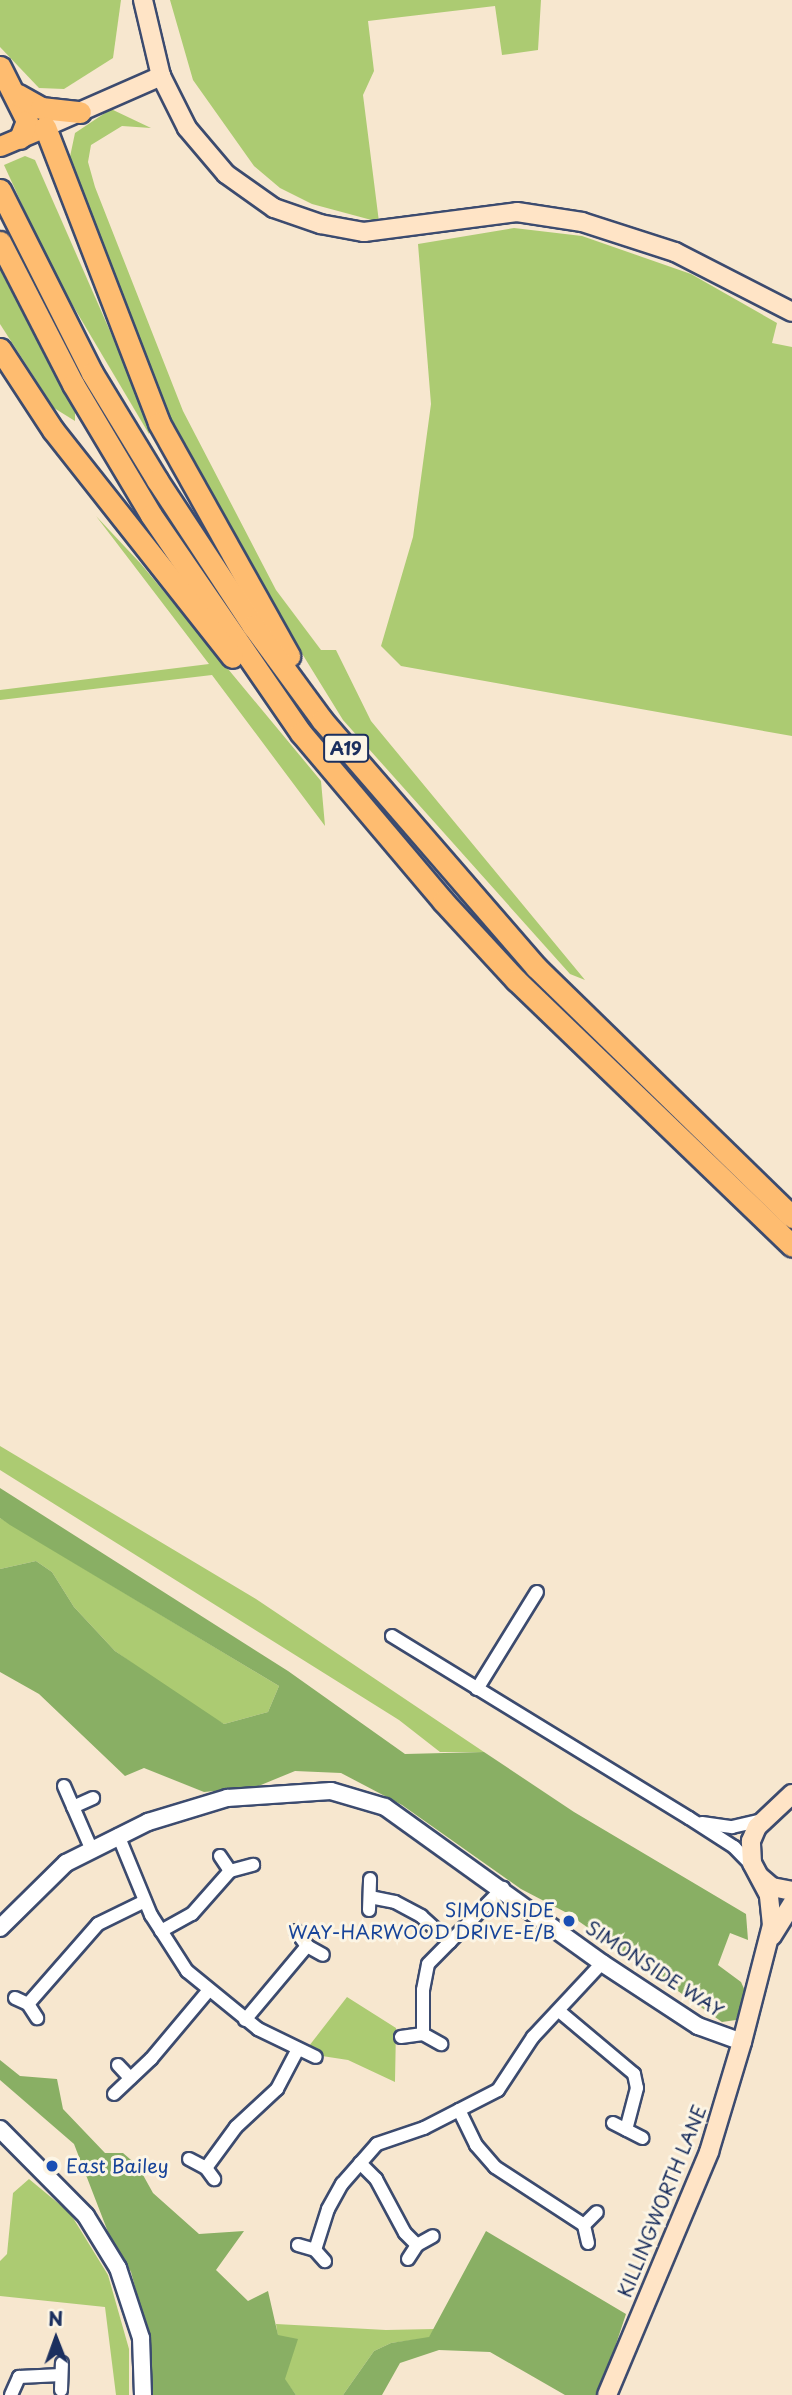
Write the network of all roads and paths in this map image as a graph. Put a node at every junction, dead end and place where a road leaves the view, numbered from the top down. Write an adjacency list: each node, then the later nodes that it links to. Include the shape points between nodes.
1 (143, 0): 3 (main road)
2 (0, 67): 4 (highway)
3 (161, 76): 5 (main road); 11 (main road, via 187,128 213,162 250,192 296,216 364,232 517,212 572,220 675,252)
4 (18, 95): 5 (highway, via 41,108); 7 (highway, via 28,128)
5 (80, 112): 6 (main road)
6 (45, 127): 7 (main road); 13 (highway, A19, via 159,423 223,544 307,683)
7 (20, 138): 8 (main road)
8 (0, 146)
9 (2, 195): 13 (highway, A19, via 92,373 149,468 238,605)
10 (0, 242): 14 (highway, A19, via 72,384 151,515)
11 (792, 312)
12 (0, 349): 14 (highway, A19, via 54,430 160,571)
13 (322, 720): 15 (highway, A19, via 536,967)
14 (301, 733): 16 (highway, A19, via 516,980)
15 (792, 1217)
16 (792, 1246)
17 (537, 1592): 19 (street)
18 (391, 1636): 19 (street)
19 (477, 1689): 26 (street)
20 (64, 1786): 23 (street)
21 (792, 1794): 25 (main road)
22 (93, 1798): 23 (street)
23 (73, 1807): 28 (street)
24 (792, 1810): 25 (main road)
25 (768, 1817): 26 (street, via 732,1827); 32 (main road, via 751,1841)
26 (689, 1818): 32 (street, via 734,1847)
27 (118, 1835): 28 (street, SIMONSIDE WAY); 34 (street, SIMONSIDE WAY, via 227,1798 331,1791 385,1807); 36 (street)
28 (91, 1848): 38 (street, SIMONSIDE WAY, via 43,1883)
29 (220, 1857): 31 (street)
30 (253, 1865): 31 (street)
31 (230, 1871): 39 (street, via 192,1914)
32 (757, 1872): 35 (main road, via 772,1887); 41 (main road, via 771,1904)
33 (370, 1880): 42 (street, via 370,1904 396,1902 421,1916)
34 (503, 1888): 42 (street); 45 (street, SIMONSIDE WAY)
35 (792, 1891)
36 (145, 1901): 39 (street); 48 (street, via 98,1924)
37 (792, 1904): 41 (main road)
38 (0, 1928)
39 (161, 1931): 46 (street, via 187,1971)
40 (296, 1931): 43 (street)
41 (770, 1939): 54 (main road, KILLINGWORTH LANE)
42 (450, 1942): 52 (street, via 428,1964 424,1977)
43 (307, 1946): 44 (street); 51 (street)
44 (323, 1955)
45 (602, 1963): 49 (street); 54 (street, SIMONSIDE WAY, via 698,2025)
46 (208, 1991): 51 (street); 59 (street)
47 (15, 1998): 48 (street)
48 (28, 2004): 50 (street)
49 (559, 2011): 61 (street, via 533,2037 498,2090); 64 (street, via 634,2074 637,2088)
50 (37, 2018)
51 (245, 2020): 56 (street)
52 (423, 2034): 53 (street); 55 (street)
53 (401, 2037)
54 (743, 2042): 80 (main road, KILLINGWORTH LANE, via 709,2152)
55 (441, 2044)
56 (298, 2049): 57 (street); 66 (street, via 277,2089 236,2127 210,2173)
57 (316, 2057)
58 (118, 2065): 59 (street)
59 (130, 2078): 60 (street)
60 (114, 2094)
61 (459, 2110): 67 (street, via 377,2144); 69 (street, via 476,2145 495,2167)
62 (612, 2123): 64 (street)
63 (0, 2129): 79 (street, via 86,2216 118,2268 141,2338)
64 (626, 2130): 65 (street)
65 (642, 2138)
66 (189, 2159)
67 (360, 2163): 73 (street, via 376,2179 405,2233); 74 (street, via 328,2209)
68 (597, 2212): 69 (street)
69 (584, 2225): 71 (street)
70 (433, 2236): 73 (street)
71 (588, 2243)
72 (298, 2245): 74 (street)
73 (417, 2245): 75 (street)
74 (315, 2250): 76 (street)
75 (408, 2259)
76 (325, 2260)
77 (61, 2390): 78 (street, via 62,2369 19,2377)
78 (11, 2395)
79 (143, 2395)
80 (607, 2395)

